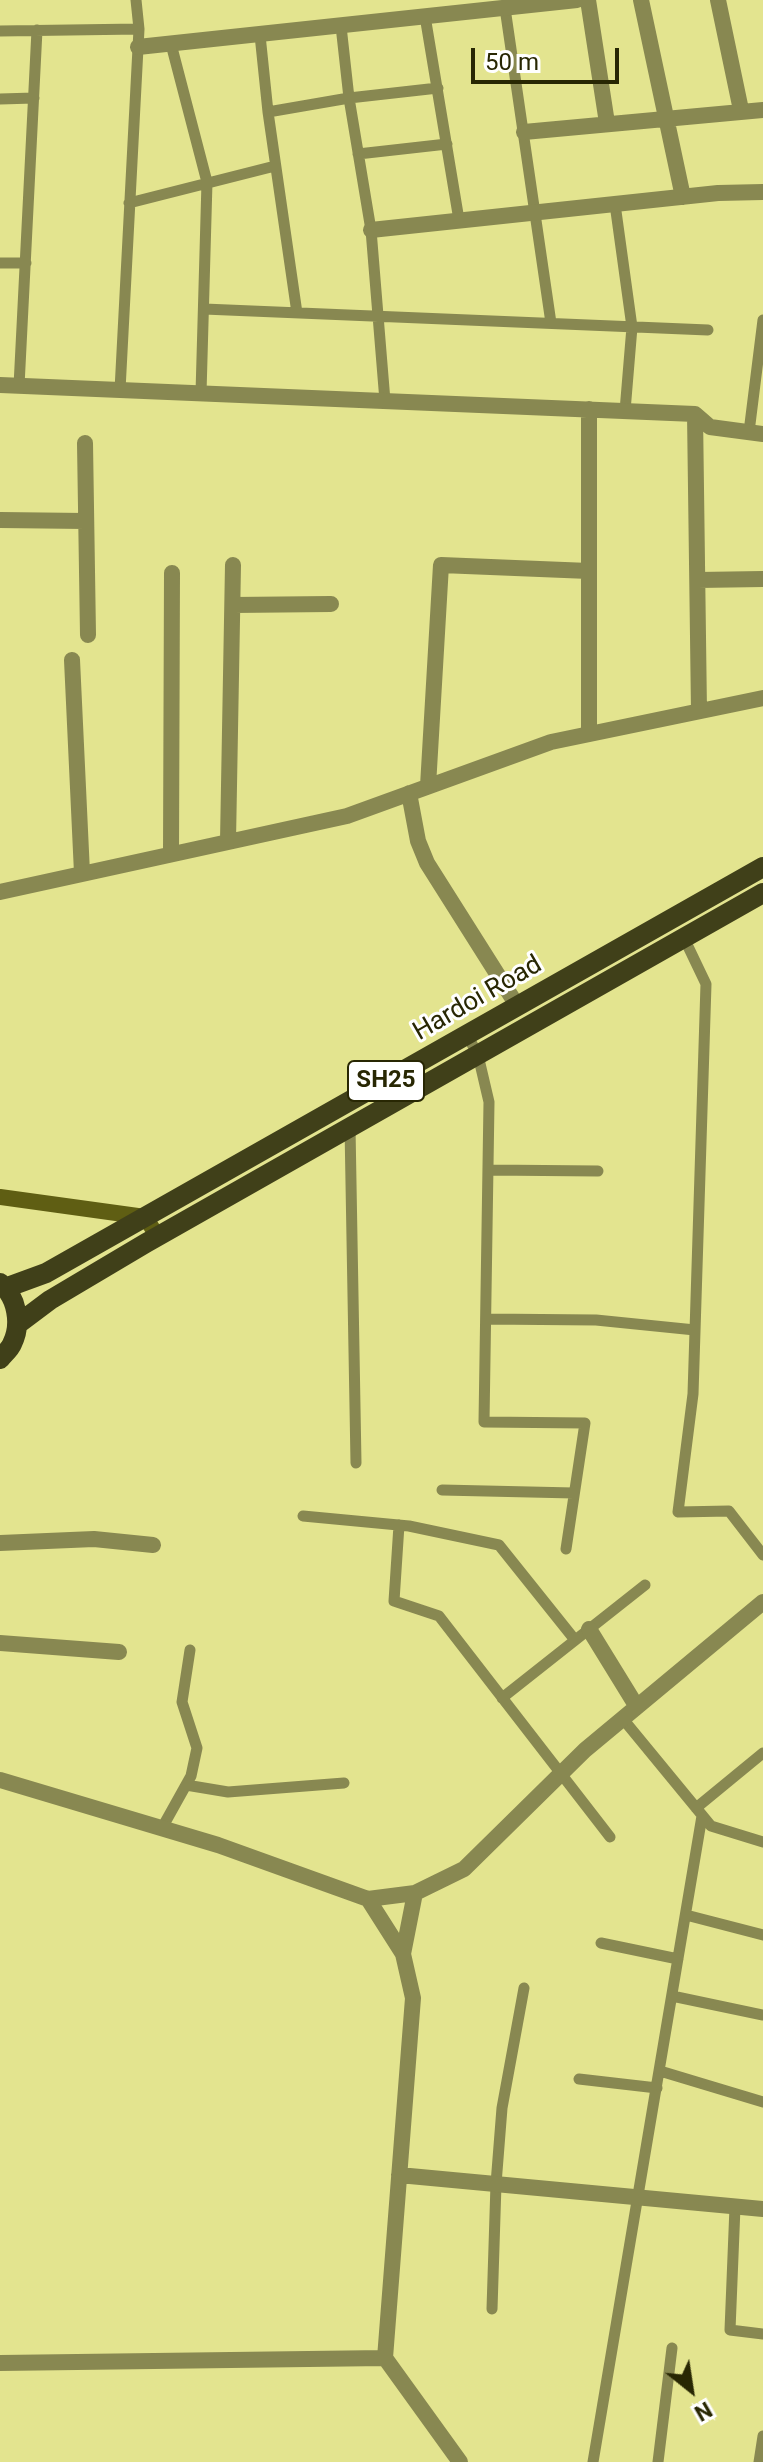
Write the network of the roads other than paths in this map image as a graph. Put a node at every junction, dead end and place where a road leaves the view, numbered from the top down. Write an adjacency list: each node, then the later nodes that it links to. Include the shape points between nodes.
1 (136, 0): 9 (lane)
2 (577, 0): 6 (street)
3 (588, 0): 23 (street)
4 (641, 0): 22 (street)
5 (718, 0): 19 (street)
6 (505, 8): 7 (street); 24 (lane)
7 (425, 16): 8 (street); 15 (lane)
8 (341, 26): 12 (street); 17 (lane)
9 (139, 29): 10 (lane); 14 (lane)
10 (37, 30): 11 (lane); 16 (lane)
11 (0, 31)
12 (260, 35): 13 (street); 21 (lane)
13 (171, 44): 14 (street); 28 (lane)
14 (138, 47): 31 (lane)
15 (438, 88): 17 (lane); 25 (lane)
16 (34, 98): 18 (lane); 37 (lane)
17 (349, 98): 21 (lane); 26 (lane)
18 (0, 99)
19 (741, 110): 20 (street); 22 (street)
20 (763, 110)
21 (268, 112): 27 (lane)
22 (666, 118): 23 (street); 30 (street)
23 (607, 123): 24 (street)
24 (524, 132): 33 (lane)
25 (447, 144): 26 (lane); 34 (lane)
26 (358, 154): 35 (lane)
27 (275, 166): 28 (lane); 39 (lane)
28 (207, 182): 31 (lane); 38 (lane)
29 (763, 192): 30 (street)
30 (683, 197): 32 (street)
31 (129, 203): 47 (lane)
32 (615, 204): 33 (street); 43 (lane)
33 (536, 212): 34 (street); 42 (lane)
34 (459, 220): 35 (street)
35 (371, 230): 40 (lane)
36 (0, 263): 37 (lane)
37 (26, 263): 46 (lane)
38 (204, 309): 39 (lane); 48 (lane)
39 (297, 313): 40 (lane)
40 (377, 316): 42 (lane); 49 (lane)
41 (763, 320): 53 (lane)
42 (551, 323): 43 (lane)
43 (632, 327): 44 (lane); 51 (lane)
44 (708, 330)
45 (0, 385): 46 (street)
46 (19, 386): 47 (street)
47 (120, 390): 48 (street)
48 (201, 393): 49 (street)
49 (385, 401): 50 (street)
50 (589, 409): 51 (street); 58 (street)
51 (625, 411): 52 (street)
52 (695, 414): 53 (street, via 710,427); 61 (street)
53 (756, 433)
54 (85, 443): 56 (street)
55 (0, 520): 56 (street)
56 (85, 521): 64 (street)
57 (233, 565): 63 (street)
58 (589, 571): 68 (street); 69 (street, via 441,565)
59 (172, 573): 72 (street)
60 (763, 579): 61 (street)
61 (698, 580): 67 (street)
62 (331, 604): 63 (street)
63 (233, 605): 71 (street)
64 (88, 635)
65 (72, 660): 74 (street)
66 (763, 698): 67 (street)
67 (699, 711): 68 (street)
68 (589, 734): 69 (street, via 551,742)
69 (428, 786): 70 (street)
70 (409, 793): 71 (street, via 347,816); 78 (street, via 427,863)
71 (228, 841): 72 (street)
72 (171, 853): 74 (street)
73 (763, 867): 78 (main road, Hardoi Road / SH25)
74 (82, 873): 75 (street)
75 (0, 892)
76 (763, 893): 77 (main road, Hardoi Road / SH25)
77 (684, 938): 80 (main road, Hardoi Road / SH25); 90 (lane, via 706,984)
78 (518, 1007): 79 (main road, Hardoi Road / SH25)
79 (467, 1035): 80 (lane); 85 (main road, Hardoi Road / SH25)
80 (478, 1055): 81 (main road, Hardoi Road / SH25); 82 (lane, via 489,1102)
81 (350, 1127): 86 (main road, Hardoi Road / SH25); 92 (lane)
82 (489, 1170): 83 (lane); 88 (lane)
83 (598, 1171)
84 (0, 1197): 85 (street)
85 (145, 1217): 86 (street); 87 (main road, Hardoi Road / SH25, via 46,1273)
86 (158, 1237): 89 (main road, Hardoi Road / SH25)
87 (3, 1286): 89 (main road, SH25, via 15,1305)
88 (486, 1319): 90 (lane, via 596,1320); 94 (lane, via 484,1422 585,1423)
89 (18, 1324): 91 (main road, SH25)
90 (695, 1330): 100 (lane, via 678,1512 729,1511)
91 (0, 1359)
92 (356, 1463)
93 (442, 1490): 94 (lane)
94 (574, 1493): 99 (lane)
95 (303, 1516): 96 (lane)
96 (399, 1525): 104 (lane, via 499,1545); 108 (lane, via 394,1601 439,1616)
97 (0, 1543): 98 (street, via 94,1539)
98 (153, 1545)
99 (566, 1549)
100 (763, 1555)
101 (645, 1585): 103 (lane)
102 (763, 1602): 109 (street)
103 (589, 1629): 104 (lane); 109 (street)
104 (575, 1640): 108 (lane)
105 (0, 1643): 107 (street)
106 (190, 1650): 115 (lane, via 182,1702 197,1748)
107 (119, 1652)
108 (502, 1698): 112 (lane)
109 (637, 1707): 110 (street)
110 (623, 1719): 112 (street); 116 (lane)
111 (763, 1753): 116 (lane)
112 (560, 1774): 118 (lane); 120 (street, via 464,1869)
113 (0, 1780): 117 (street)
114 (344, 1783): 115 (lane, via 228,1792)
115 (186, 1785): 117 (lane)
116 (699, 1812): 119 (lane, via 711,1826); 122 (lane)
117 (162, 1828): 121 (street)
118 (610, 1837)
119 (763, 1842)
120 (415, 1893): 121 (street); 125 (street)
121 (368, 1899): 125 (street)
122 (686, 1915): 123 (lane); 126 (lane)
123 (763, 1935)
124 (601, 1943): 126 (lane)
125 (403, 1954): 134 (street, via 413,1998)
126 (678, 1959): 128 (lane)
127 (524, 1988): 135 (lane, via 502,2108)
128 (672, 1996): 129 (lane); 130 (lane)
129 (763, 2015)
130 (660, 2071): 132 (lane); 133 (lane)
131 (579, 2079): 132 (lane)
132 (657, 2088): 136 (lane)
133 (763, 2102)
134 (399, 2175): 135 (street); 142 (street)
135 (496, 2184): 136 (street); 139 (lane)
136 (639, 2198): 137 (street); 146 (lane)
137 (735, 2207): 138 (street); 140 (lane, via 730,2330)
138 (763, 2209)
139 (492, 2309)
140 (763, 2334)
141 (672, 2348): 147 (lane)
142 (385, 2358): 143 (street); 145 (street)
143 (0, 2363)
144 (763, 2436): 148 (lane)
145 (460, 2462)
146 (593, 2462)
147 (658, 2462)
148 (759, 2462)

